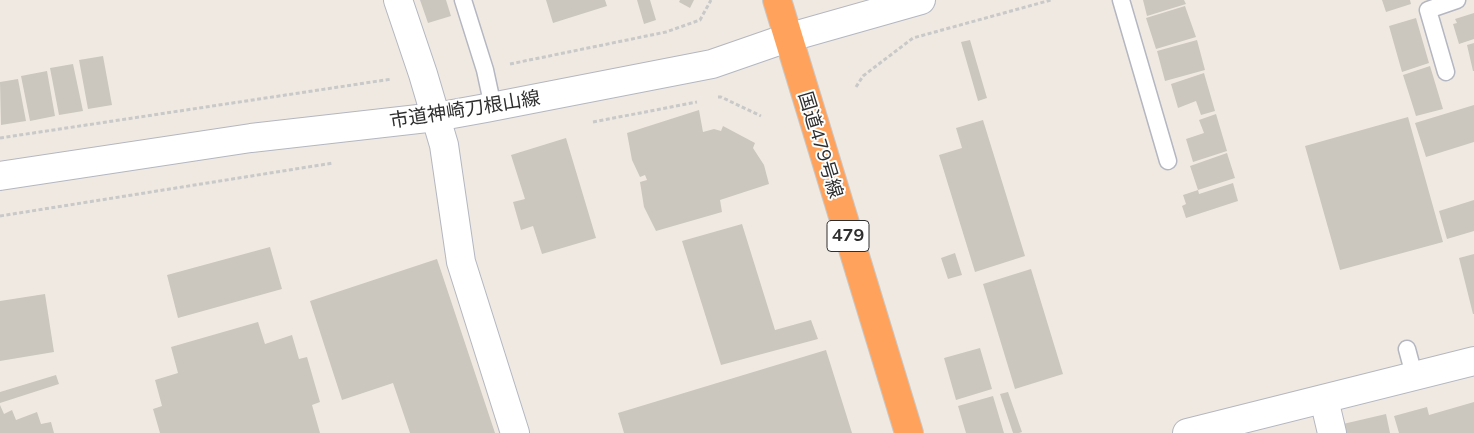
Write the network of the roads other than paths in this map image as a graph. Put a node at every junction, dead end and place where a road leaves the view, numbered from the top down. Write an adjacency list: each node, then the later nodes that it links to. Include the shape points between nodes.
1 (398, 0): 10 (street)
2 (463, 0): 9 (lane)
3 (776, 0): 7 (highway, 国道479号線 / 479)
4 (921, 0): 7 (street, 市道神崎刀根山線)
5 (1121, 0): 11 (lane)
6 (1457, 0): 8 (lane, via 1428,10)
7 (788, 38): 9 (street, 市道神崎刀根山線, via 712,64); 18 (highway, 国道479号線 / 479)
8 (1446, 72)
9 (494, 107): 10 (street, 市道神崎刀根山線)
10 (436, 117): 12 (street, 市道神崎刀根山線, via 250,138); 17 (street, via 444,145 461,262)
11 (1168, 161)
12 (0, 176)
13 (1407, 349): 15 (lane)
14 (1474, 361): 15 (street)
15 (1414, 375): 16 (street)
16 (1324, 399): 19 (street); 20 (street)
17 (515, 433)
18 (909, 433)
19 (1187, 433)
20 (1332, 433)

